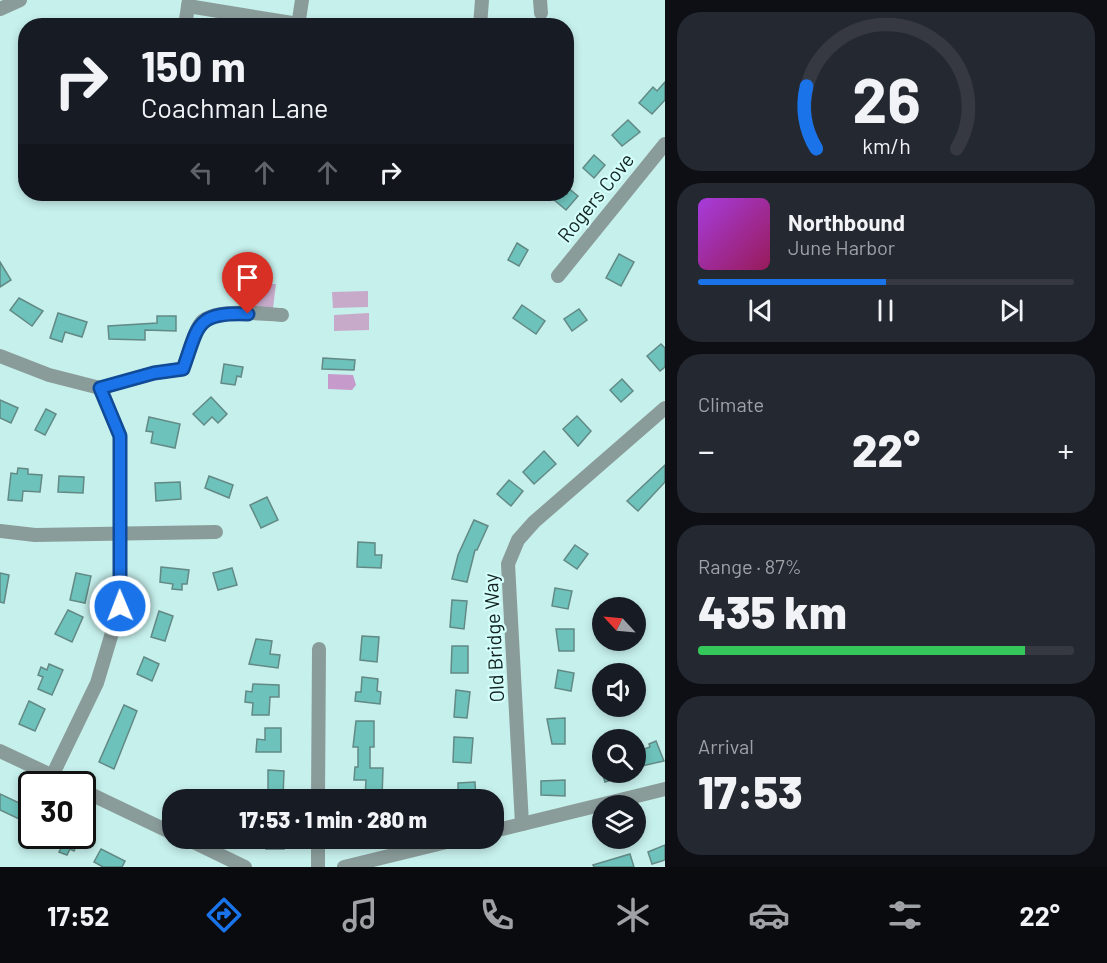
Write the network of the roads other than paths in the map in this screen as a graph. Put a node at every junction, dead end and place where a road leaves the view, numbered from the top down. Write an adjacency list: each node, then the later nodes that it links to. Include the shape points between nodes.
1 (20, 0): 4 (street)
2 (302, 0): 7 (street)
3 (188, 3): 5 (street); 6 (street)
4 (0, 9)
5 (185, 18)
6 (263, 18)
7 (299, 18)
8 (664, 144): 9 (street, Rogers Cove)
9 (558, 276)
10 (282, 315): 12 (street, via 231,313 206,318 200,323 183,369)
11 (0, 356): 12 (street, via 49,375)
12 (100, 388): 16 (street, via 120,436)
13 (664, 408): 24 (street, Old Bridge Way, via 534,522 518,540 508,564)
14 (0, 531): 16 (street)
15 (216, 532): 16 (street)
16 (119, 535): 20 (street, via 120,606 110,646 97,683)
17 (319, 649): 21 (street)
18 (0, 751): 19 (street)
19 (42, 771)
20 (54, 771)
21 (318, 789)
22 (664, 789): 24 (street)
23 (96, 797): 25 (street)
24 (522, 824): 26 (street)
25 (162, 828)
26 (504, 828)
27 (208, 849): 30 (street)
28 (318, 849): 31 (street)
29 (418, 849): 32 (street)
30 (245, 867)
31 (318, 867)
32 (344, 867)

